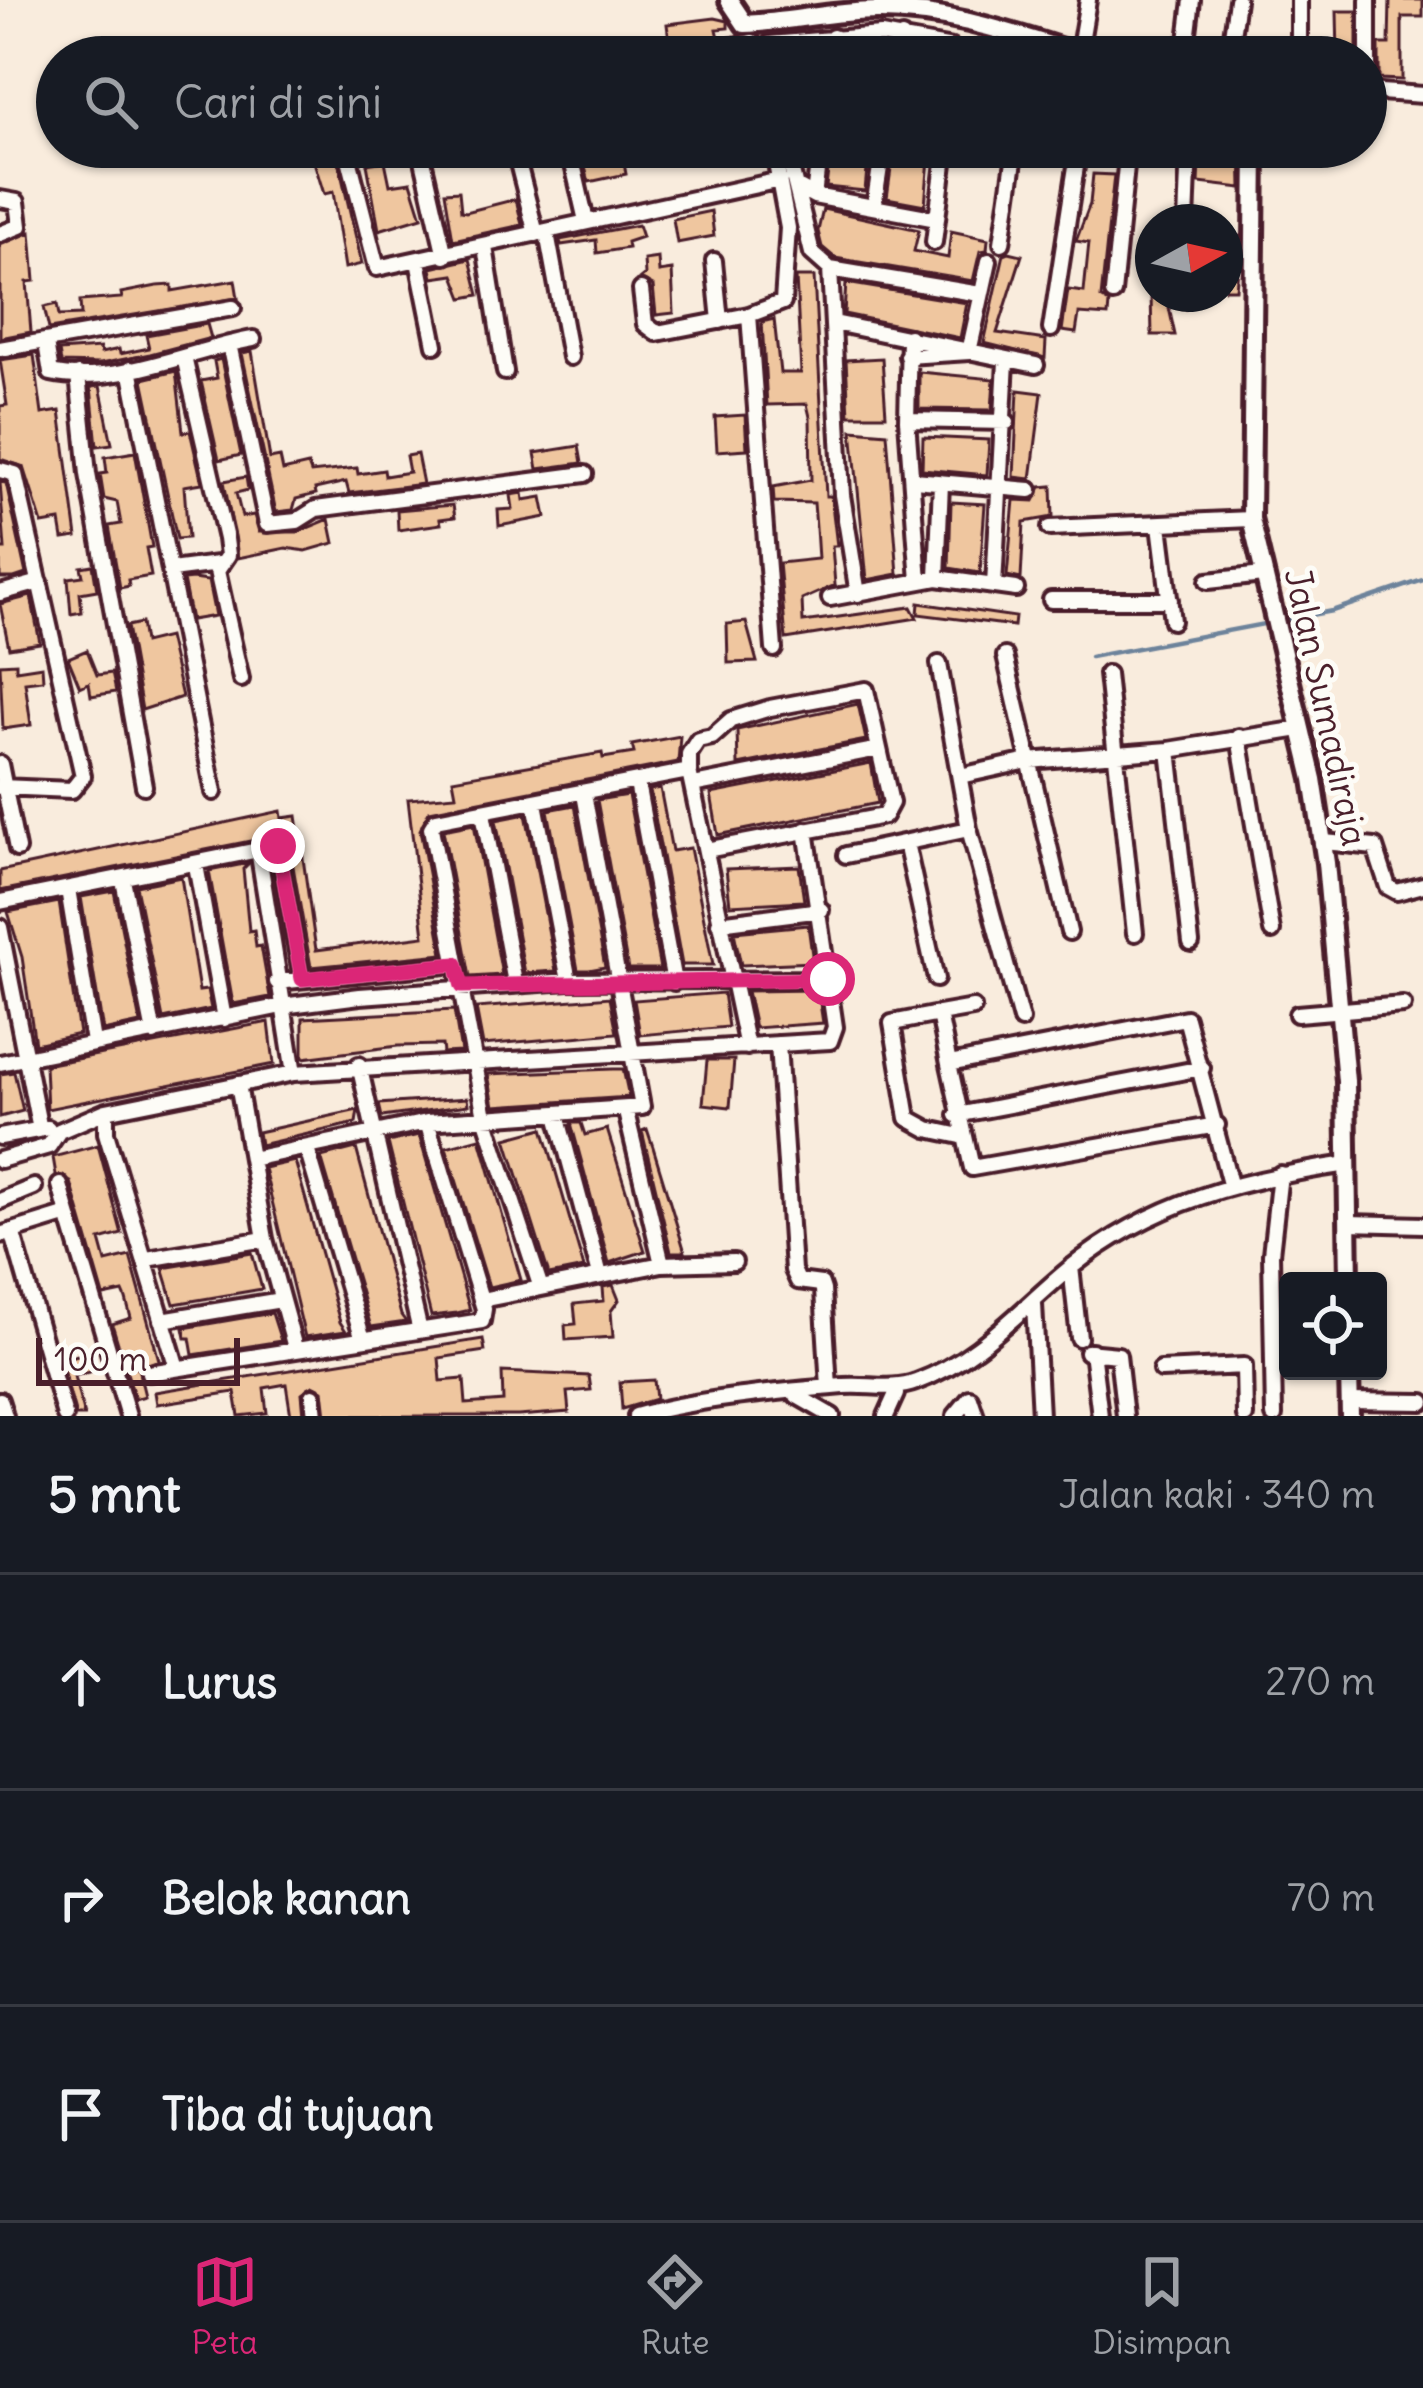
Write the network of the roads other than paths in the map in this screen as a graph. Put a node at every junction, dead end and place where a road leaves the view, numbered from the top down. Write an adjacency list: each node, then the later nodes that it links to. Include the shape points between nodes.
1 (729, 0): 9 (street)
2 (1088, 0): 13 (street)
3 (1192, 0): 14 (street)
4 (1237, 0): 15 (street)
5 (1299, 0): 16 (street)
6 (1368, 0): 17 (street)
7 (873, 5): 8 (street); 12 (street, via 964,20)
8 (770, 23): 9 (street); 11 (street)
9 (745, 24): 10 (street)
10 (749, 36)
11 (770, 36)
12 (1002, 36)
13 (1085, 36)
14 (1188, 36)
15 (1232, 36)
16 (1299, 36)
17 (1368, 36)
18 (1387, 92): 19 (street)
19 (1423, 95)
20 (351, 168): 48 (street, via 374,265)
21 (425, 168): 47 (street)
22 (521, 168): 43 (street)
23 (573, 168): 41 (street)
24 (777, 168): 34 (street)
25 (791, 168): 35 (street)
26 (817, 168): 36 (street)
27 (880, 168): 39 (street)
28 (943, 168): 40 (street)
29 (1013, 168): 45 (street)
30 (1076, 168): 59 (street)
31 (1126, 168): 53 (street)
32 (1188, 168): 38 (street)
33 (1255, 168): 83 (street, Jalan Sumadiraja)
34 (780, 180): 41 (street); 56 (street, via 786,298)
35 (796, 186): 36 (street); 51 (street, via 812,253)
36 (814, 196): 39 (street)
37 (0, 199): 42 (street, via 17,202 20,226)
38 (1187, 204)
39 (874, 207): 40 (street)
40 (937, 219): 44 (street)
41 (586, 221): 43 (street)
42 (0, 234)
43 (542, 234): 46 (street); 69 (street)
44 (934, 242)
45 (1002, 243)
46 (485, 247): 47 (street); 73 (street)
47 (446, 256): 48 (street)
48 (418, 261): 64 (street)
49 (714, 261): 57 (street)
50 (989, 261): 54 (street)
51 (830, 269): 54 (street); 58 (street)
52 (641, 290): 57 (street, via 650,332)
53 (1113, 293)
54 (980, 294): 66 (street)
55 (233, 308): 62 (street)
56 (749, 315): 57 (street); 101 (street)
57 (720, 321)
58 (834, 323): 60 (street); 96 (street, via 842,495)
59 (1052, 329)
60 (909, 338): 66 (street); 67 (street)
61 (253, 339): 63 (street)
62 (46, 343): 65 (street); 74 (street, via 52,373)
63 (229, 344): 68 (street); 78 (street, via 267,524 297,521 316,508)
64 (435, 345)
65 (0, 349)
66 (969, 352): 67 (street); 70 (street)
67 (908, 356): 75 (street)
68 (184, 357): 72 (street); 86 (street, via 226,539 228,555)
69 (570, 357)
70 (1006, 361): 71 (street); 76 (street)
71 (1036, 365)
72 (130, 369): 74 (street); 87 (street)
73 (505, 372)
74 (78, 375): 116 (street)
75 (907, 420): 76 (street); 79 (street)
76 (1007, 422): 81 (street)
77 (0, 470): 92 (street, via 15,474)
78 (585, 474)
79 (914, 480): 80 (street); 90 (street)
80 (941, 483): 81 (street); 89 (street)
81 (1003, 487): 82 (street); 93 (street)
82 (1030, 490)
83 (1251, 519): 84 (street); 88 (street, Jalan Sumadiraja)
84 (1160, 525): 85 (street); 99 (street)
85 (1050, 528)
86 (218, 564): 87 (street); 105 (street)
87 (171, 570): 118 (street)
88 (1263, 575): 91 (street); 106 (street, Jalan Sumadiraja)
89 (937, 578): 90 (street); 93 (street)
90 (920, 580): 96 (street)
91 (1208, 581)
92 (40, 583): 95 (street); 117 (street, via 83,776 72,790)
93 (994, 586): 94 (street)
94 (1016, 589)
95 (0, 592)
96 (858, 595): 97 (street)
97 (830, 598)
98 (1051, 600): 99 (street)
99 (1170, 600): 100 (street)
100 (1172, 621)
101 (774, 649)
102 (1005, 656): 111 (street)
103 (939, 664): 113 (street)
104 (1107, 674): 110 (street)
105 (241, 679)
106 (1300, 729): 107 (street); 124 (street, Jalan Sumadiraja)
107 (1239, 737): 109 (street); 138 (street)
108 (879, 749): 114 (street); 114 (street, via 861,690 730,721 692,747); 123 (street, via 890,810)
109 (1168, 750): 110 (street); 141 (street)
110 (1117, 756): 111 (street); 140 (street)
111 (1028, 761): 113 (street); 139 (street)
112 (0, 764): 117 (street)
113 (961, 776): 122 (street)
114 (691, 778): 115 (street); 128 (street)
115 (637, 783): 119 (street); 150 (street)
116 (144, 786)
117 (2, 787): 126 (street)
118 (214, 791)
119 (584, 794): 120 (street); 146 (street)
120 (535, 803): 121 (street); 147 (street)
121 (483, 813): 142 (street, via 436,820 431,828); 151 (street)
122 (969, 829): 125 (street); 160 (street)
123 (806, 830): 128 (street); 135 (street)
124 (1324, 842): 132 (street, via 1375,847 1388,887); 156 (street, Jalan Sumadiraja)
125 (906, 843): 129 (street); 145 (street)
126 (16, 849)
127 (257, 849): 130 (street); 143 (street, via 278,846 282,853); 149 (street)
128 (706, 850): 136 (street)
129 (846, 855)
130 (196, 865): 131 (street); 159 (street)
131 (123, 880): 133 (street); 161 (street)
132 (1423, 886)
133 (68, 889): 134 (street); 162 (street)
134 (0, 902)
135 (821, 910): 136 (street); 144 (street)
136 (719, 923): 148 (street)
137 (0, 927): 166 (street)
138 (1272, 931)
139 (1069, 932)
140 (1136, 933)
141 (1191, 943)
142 (456, 964): 143 (street); 152 (street)
143 (302, 979): 149 (street)
144 (828, 979): 148 (street); 163 (street, via 835,1035)
145 (936, 979)
146 (618, 980): 147 (street); 150 (street); 165 (street)
147 (569, 981): 151 (street)
148 (731, 981): 150 (street); 164 (street)
149 (277, 982): 154 (street)
150 (674, 982)
151 (515, 983): 152 (street)
152 (462, 986): 154 (street); 167 (street)
153 (1403, 1005): 156 (street)
154 (282, 1006): 159 (street); 172 (street)
155 (973, 1008): 157 (street)
156 (1342, 1010): 158 (street); 189 (street, Jalan Sumadiraja)
157 (939, 1014): 169 (street); 184 (street, via 890,1028 908,1118)
158 (1297, 1014)
159 (224, 1019): 161 (street)
160 (1021, 1020)
161 (154, 1033): 162 (street)
162 (94, 1042): 166 (street)
163 (778, 1044): 164 (street); 218 (street, via 794,1270 798,1281 824,1290)
164 (747, 1047): 165 (street)
165 (632, 1053): 167 (street); 175 (street, via 644,1097 640,1110)
166 (26, 1056): 168 (street); 181 (street)
167 (474, 1061): 170 (street); 178 (street)
168 (0, 1063)
169 (949, 1064): 171 (street, via 1182,1017); 177 (street)
170 (359, 1065): 172 (street); 183 (street)
171 (1202, 1068): 177 (street); 180 (street)
172 (294, 1073): 173 (street)
173 (238, 1084): 174 (street); 187 (street)
174 (106, 1111): 182 (street); 200 (street)
175 (626, 1112): 176 (street); 202 (street)
176 (557, 1115): 178 (street); 205 (street)
177 (957, 1115): 184 (street)
178 (485, 1117): 179 (street); 206 (street)
179 (427, 1122): 183 (street); 208 (street)
180 (1217, 1125): 184 (street, via 972,1168); 191 (street)
181 (40, 1126): 182 (street); 185 (street)
182 (59, 1130): 188 (street, via 49,1146)
183 (371, 1132): 186 (street); 211 (street)
184 (961, 1136)
185 (0, 1137)
186 (307, 1149): 187 (street); 212 (street)
187 (250, 1159): 199 (street)
188 (0, 1160)
189 (1348, 1165): 190 (street); 196 (street, Jalan Sumadiraja)
190 (1280, 1174): 191 (street); 238 (street, via 1271,1255)
191 (1230, 1184): 203 (street, via 1159,1213)
192 (60, 1185): 195 (street)
193 (34, 1187): 194 (street)
194 (0, 1201)
195 (68, 1214): 198 (street); 227 (street)
196 (1349, 1223): 197 (street); 204 (street, Jalan Sumadiraja)
197 (1423, 1225)
198 (6, 1233): 226 (street)
199 (265, 1239): 200 (street); 207 (street)
200 (147, 1259): 210 (street)
201 (734, 1262): 202 (street)
202 (662, 1264): 205 (street)
203 (1071, 1268): 209 (street); 213 (street)
204 (1349, 1272)
205 (600, 1275): 206 (street)
206 (540, 1285): 208 (street)
207 (281, 1300): 210 (street); 214 (street)
208 (481, 1300): 211 (street, via 482,1321)
209 (1034, 1304): 218 (street, via 951,1368 899,1388); 234 (street)
210 (162, 1320): 215 (street)
211 (418, 1328): 212 (street)
212 (362, 1336): 214 (street)
213 (1086, 1347): 235 (street); 236 (street, via 1118,1355)
214 (296, 1348): 215 (street)
215 (177, 1368): 217 (street)
216 (1161, 1370): 237 (street, via 1244,1366)
217 (149, 1373)
218 (829, 1387): 229 (street)
219 (896, 1394): 231 (street)
220 (313, 1396): 228 (street)
221 (797, 1396): 230 (street)
222 (0, 1400): 225 (street)
223 (1423, 1402): 224 (street)
224 (1350, 1409)
225 (4, 1416)
226 (65, 1416)
227 (128, 1416)
228 (315, 1416)
229 (636, 1416)
230 (832, 1416)
231 (886, 1416)
232 (955, 1416): 233 (street, via 970,1398)
233 (976, 1416)
234 (1040, 1416)
235 (1100, 1416)
236 (1125, 1416)
237 (1245, 1416)
238 (1274, 1416)

